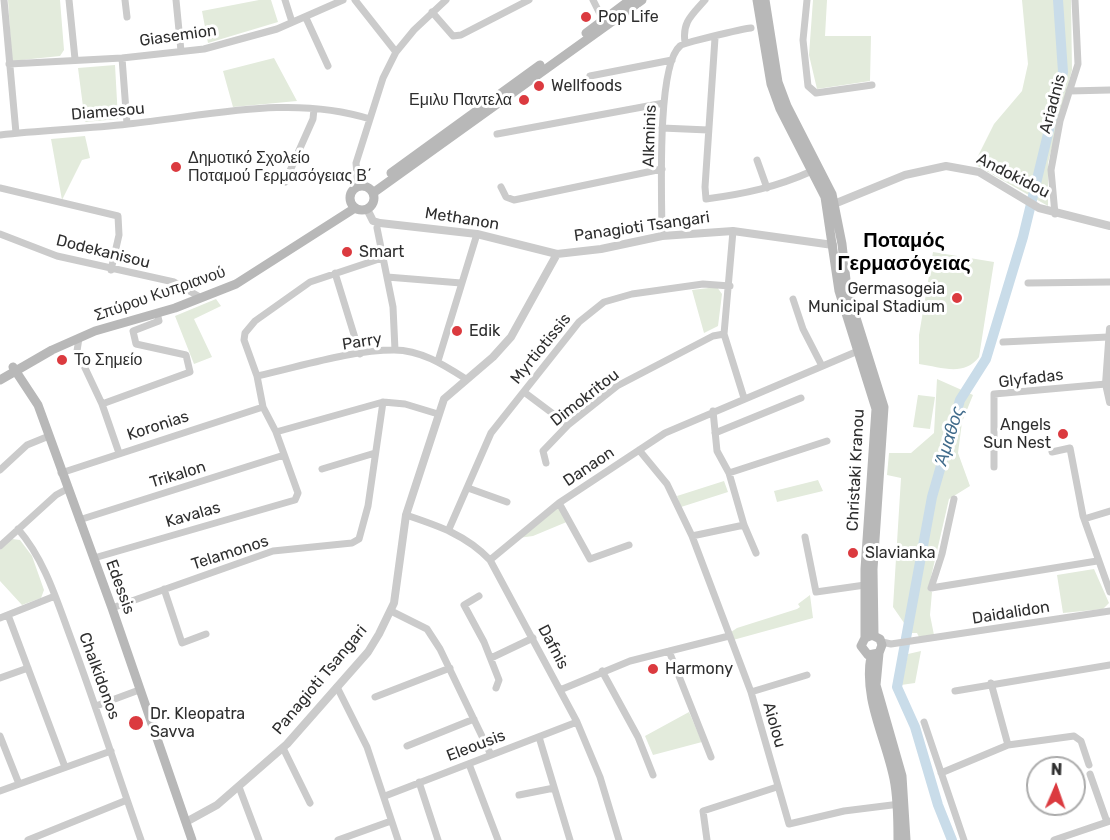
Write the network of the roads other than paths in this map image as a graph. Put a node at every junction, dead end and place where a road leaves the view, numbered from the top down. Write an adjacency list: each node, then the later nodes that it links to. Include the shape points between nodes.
1 (4, 0): 31 (street)
2 (69, 0): 29 (street)
3 (125, 0): 19 (street)
4 (176, 0): 26 (street)
5 (285, 0): 22 (street)
6 (343, 0): 20 (street, Giasemion)
7 (355, 0): 27 (street)
8 (446, 0): 18 (street)
9 (529, 0): 18 (street, via 453,36)
10 (593, 0): 21 (street)
11 (630, 0): 21 (main road)
12 (642, 0): 54 (main road)
13 (705, 0): 25 (street, via 685,22)
14 (757, 0): 48 (main road, Christaki Kranou, via 774,96)
15 (765, 0): 55 (main road, Christaki Kranou, via 782,94)
16 (807, 0): 34 (street, via 803,40 808,86 816,93)
17 (1075, 0): 36 (street, Ariadnis, via 1078,64)
18 (432, 12): 27 (street)
19 (127, 17)
20 (306, 18): 22 (street, Giasemion); 32 (street)
21 (603, 20): 54 (main road)
22 (292, 22): 26 (street, Giasemion, via 204,49)
23 (751, 28): 24 (street)
24 (716, 38): 25 (street); 42 (street)
25 (685, 42): 30 (street, Alkminis)
26 (181, 51): 28 (street, Giasemion)
27 (396, 52): 39 (street)
28 (123, 58): 29 (street, Giasemion); 40 (street)
29 (75, 59): 31 (street, Giasemion)
30 (672, 60): 33 (street); 37 (street, Alkminis)
31 (9, 64): 43 (street)
32 (328, 66)
33 (590, 76)
34 (872, 85)
35 (1110, 90): 36 (street)
36 (1069, 91): 58 (street, Ariadnis, via 1051,171)
37 (664, 103): 41 (street, Alkminis); 44 (street)
38 (314, 109): 39 (street, Diamesou); 40 (street, Diamesou, via 286,106); 49 (street)
39 (370, 119): 50 (street, via 356,163)
40 (127, 124): 43 (street, Diamesou)
41 (662, 128): 42 (street); 47 (street, Alkminis)
42 (708, 130): 53 (street, via 706,199)
43 (16, 133): 45 (street, Diamesou)
44 (497, 134)
45 (0, 135)
46 (757, 160): 53 (street)
47 (662, 169): 51 (street, via 514,200 506,197); 64 (street, Alkminis)
48 (812, 171): 53 (street); 65 (main road, Christaki Kranou, via 825,197)
49 (285, 182)
50 (358, 186): 54 (main road); 56 (main road, via 350,194)
51 (501, 187)
52 (0, 188): 68 (street, via 118,216 119,235)
53 (767, 188)
54 (371, 190): 57 (main road, via 373,203)
55 (834, 204): 58 (street, Andokidou, via 896,178 946,166 979,172 1018,198); 65 (main road, Christaki Kranou)
56 (353, 206): 57 (main road); 75 (main road, Σπύρου Κυπριανού, via 234,281); 77 (main road, Σπύρου Κυπριανού, via 236,284)
57 (367, 209): 63 (street, Methanon, via 374,221 380,223)
58 (1055, 214): 59 (street, Andokidou)
59 (1110, 226)
60 (377, 228): 67 (street)
61 (733, 231): 64 (street, Panagioti Tsangari); 65 (street, Panagioti Tsangari); 74 (street)
62 (0, 234): 68 (street, Dodekanisou, via 57,256)
63 (477, 234): 66 (street, Methanon); 72 (street)
64 (662, 236): 66 (street, Panagioti Tsangari)
65 (838, 244): 85 (main road, Christaki Kranou, via 839,291); 153 (main road, Christaki Kranou, via 847,289 884,408 873,569)
66 (557, 254): 93 (street, Panagioti Tsangari, via 511,337)
67 (382, 258): 69 (street); 70 (street)
68 (111, 270): 75 (street, Dodekanisou, via 174,282)
69 (336, 273): 86 (street); 91 (street, via 310,282 247,329 244,340)
70 (387, 277): 72 (street); 83 (street)
71 (1110, 282): 73 (street)
72 (461, 283): 87 (street)
73 (1028, 283)
74 (730, 286): 79 (street); 95 (street, Myrtiotissis, via 703,284 604,302 579,322)
75 (198, 296): 89 (main road, Σπύρου Κυπριανού, via 93,328 50,346)
76 (793, 299): 88 (street)
77 (157, 313): 80 (main road, Σπύρου Κυπριανού); 100 (street, via 159,321 133,331 136,344 186,355 190,372)
78 (1109, 333): 81 (street); 94 (street)
79 (724, 334): 96 (street); 104 (street, Dimokritou, via 713,336 617,386)
80 (79, 339): 82 (main road, Σπύρου Κυπριανού); 84 (street)
81 (1003, 342)
82 (64, 345): 84 (street); 89 (main road, Σπύρου Κυπριανού)
83 (395, 350): 86 (street, Parry); 87 (street, Parry)
84 (76, 351): 100 (street)
85 (858, 351): 88 (street, Danaon); 140 (main road, Christaki Kranou, via 874,396 877,419)
86 (360, 354): 91 (street, Parry)
87 (438, 361): 93 (street, Parry)
88 (822, 366): 96 (street, Danaon)
89 (14, 369): 90 (main road, Σπύρου Κυπριανού); 92 (main road, Σπύρου Κυπριανού); 107 (main road, Edessis, via 33,394)
90 (0, 375)
91 (257, 376): 101 (street)
92 (0, 380)
93 (466, 380): 103 (street, Panagioti Tsangari, via 450,392)
94 (1106, 384): 99 (street); 115 (street, Glyfadas, via 994,394)
95 (524, 392): 104 (street); 120 (street, Myrtiotissis, via 491,433)
96 (744, 398): 102 (street, Danaon)
97 (801, 398): 106 (street)
98 (383, 402): 103 (street); 105 (street); 112 (street)
99 (1110, 402)
100 (102, 404): 111 (street)
101 (263, 407): 105 (street); 111 (street, Koronias)
102 (713, 411): 106 (street); 109 (street, Danaon)
103 (438, 414): 126 (street, Panagioti Tsangari)
104 (568, 425): 114 (street, Dimokritou, via 543,451)
105 (276, 432): 113 (street)
106 (715, 434): 119 (street, via 717,451)
107 (49, 436): 117 (street, via 27,445); 118 (main road, Edessis)
108 (827, 441): 119 (street)
109 (639, 450): 124 (street, Danaon); 132 (street, Aiolou, via 667,484)
110 (1052, 452): 127 (street, via 1070,448)
111 (119, 453): 118 (street, Koronias)
112 (375, 453): 116 (street); 141 (street, Telamonos, via 368,506 358,539 352,543 273,551)
113 (284, 455): 128 (street, Trikalon); 137 (street, Kavalas, via 298,495 295,500)
114 (546, 463)
115 (994, 467)
116 (322, 469)
117 (0, 470)
118 (61, 473): 121 (main road, Edessis)
119 (729, 473): 129 (street)
120 (468, 488): 123 (street); 131 (street, Myrtiotissis)
121 (67, 489): 128 (main road, Edessis); 130 (street)
122 (954, 499): 139 (street, via 931,588)
123 (507, 502)
124 (559, 503): 134 (street, via 590,559); 138 (street, Danaon)
125 (1110, 511): 127 (street)
126 (406, 515): 131 (street, Dafnis); 146 (street, Panagioti Tsangari)
127 (1084, 519): 139 (street)
128 (79, 520): 137 (main road, Edessis)
129 (744, 525): 132 (street); 136 (street)
130 (18, 529): 135 (street); 143 (street, Chalkidonos, via 38,556)
131 (449, 529): 138 (street, Dafnis, via 474,543)
132 (692, 536): 151 (street, Aiolou)
133 (805, 537): 140 (street, via 816,592)
134 (629, 545)
135 (0, 546)
136 (756, 553)
137 (94, 558): 145 (main road, Edessis)
138 (490, 560): 152 (street, Dafnis)
139 (1097, 561): 142 (street)
140 (865, 585): 153 (main road, Christaki Kranou)
141 (164, 590): 145 (street, Telamonos); 150 (street, via 182,643)
142 (1110, 592)
143 (55, 596): 148 (street); 170 (street, Chalkidonos)
144 (478, 596): 155 (street, via 464,605)
145 (112, 608): 165 (main road, Edessis)
146 (391, 611): 158 (street, via 427,629); 163 (street, Panagioti Tsangari, via 368,652)
147 (1110, 611): 153 (street, Daidalidon)
148 (8, 615): 149 (street); 157 (street)
149 (0, 618)
150 (206, 634)
151 (729, 636): 154 (street); 168 (street, Aiolou)
152 (533, 638): 155 (street); 166 (street, Dafnis)
153 (877, 646): 198 (main road, Christaki Kranou, via 869,674 872,702)
154 (669, 651): 159 (street); 181 (street)
155 (491, 658): 164 (street, via 499,680)
156 (1110, 665): 162 (street)
157 (28, 668): 161 (street); 184 (street)
158 (450, 668): 169 (street); 171 (street)
159 (602, 671): 166 (street); 187 (street, via 638,737)
160 (807, 675): 168 (street)
161 (0, 678)
162 (990, 684): 167 (street); 176 (street)
163 (337, 687): 178 (street, Panagioti Tsangari); 195 (street, via 367,747)
164 (495, 688)
165 (139, 690): 170 (street); 201 (main road, Edessis)
166 (560, 690): 172 (street, Dafnis)
167 (955, 690)
168 (751, 692): 191 (street, Aiolou)
169 (375, 697)
170 (96, 706): 179 (street, Chalkidonos)
171 (474, 719): 177 (street); 180 (street)
172 (577, 722): 174 (street, Eleousis); 211 (street, Dafnis, via 600,777)
173 (924, 722): 185 (street)
174 (539, 737): 180 (street, Eleousis); 192 (street)
175 (0, 738): 189 (street)
176 (1008, 745): 183 (street, via 1074,736 1081,741); 185 (street)
177 (407, 746)
178 (283, 748): 190 (street, Panagioti Tsangari); 197 (street)
179 (111, 751): 184 (street); 196 (street, Chalkidonos)
180 (491, 755): 182 (street, Eleousis)
181 (711, 757)
182 (469, 764): 188 (street, Eleousis); 209 (street)
183 (1089, 765)
184 (65, 767): 189 (street)
185 (941, 773): 215 (street)
186 (1090, 774): 200 (street)
187 (653, 775)
188 (419, 782): 195 (street, Eleousis); 208 (street)
189 (19, 784): 193 (street)
190 (239, 787): 201 (street, Panagioti Tsangari); 205 (street)
191 (777, 787): 198 (street, Aiolou, via 789,824); 212 (street, via 703,811)
192 (554, 788): 194 (street); 210 (street)
193 (0, 791)
194 (519, 795)
195 (385, 796): 199 (street)
196 (127, 800): 202 (street); 203 (street, Chalkidonos)
197 (310, 803)
198 (901, 803): 213 (main road, Christaki Kranou); 214 (main road, Christaki Kranou)
199 (391, 821): 206 (street); 207 (street)
200 (1108, 821): 216 (street)
201 (186, 822): 204 (main road)
202 (28, 840)
203 (141, 840)
204 (192, 840)
205 (259, 840)
206 (338, 840)
207 (398, 840)
208 (438, 840)
209 (498, 840)
210 (570, 840)
211 (619, 840)
212 (707, 840)
213 (898, 840)
214 (906, 840)
215 (964, 840)
216 (1054, 840)

